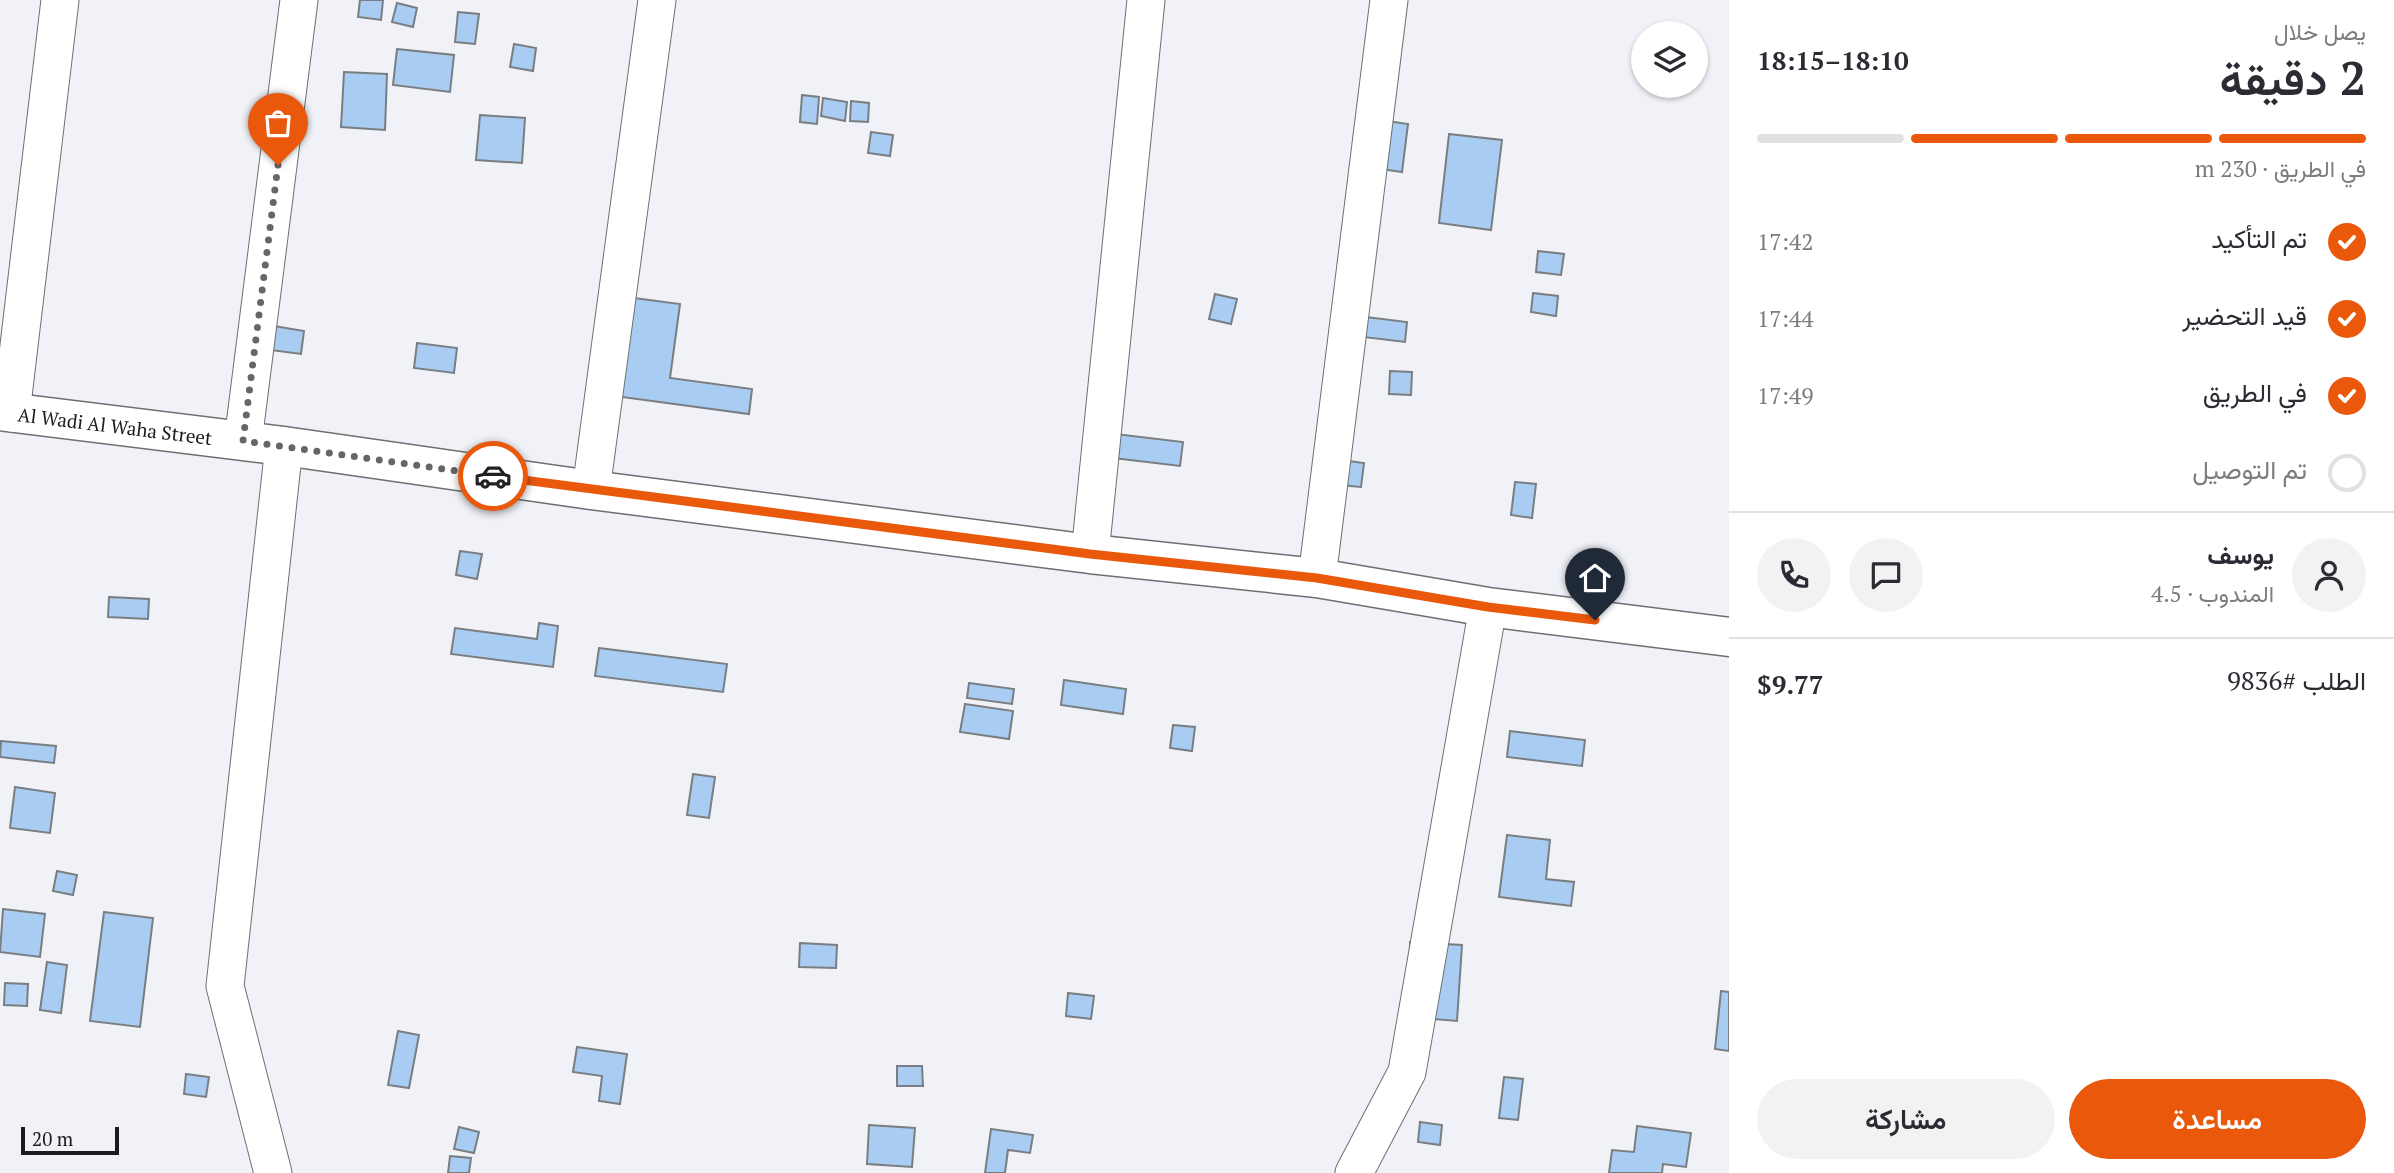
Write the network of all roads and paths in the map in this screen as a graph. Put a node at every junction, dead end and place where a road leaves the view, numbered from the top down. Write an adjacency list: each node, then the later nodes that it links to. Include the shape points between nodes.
1 (60, 0): 6 (street)
2 (299, 0): 7 (street)
3 (657, 0): 9 (street)
4 (1146, 0): 10 (street)
5 (1388, 0): 11 (street)
6 (5, 412): 7 (main road, Al Wadi Al Waha Street)
7 (243, 441): 8 (main road, Al Wadi Al Waha Street)
8 (284, 446): 9 (main road, Al Wadi Al Waha Street); 14 (street, via 225,986)
9 (591, 491): 10 (main road, Al Wadi Al Waha Street)
10 (1090, 554): 11 (main road, Al Wadi Al Waha Street)
11 (1317, 578): 12 (main road, Al Wadi Al Waha Street)
12 (1488, 607): 13 (main road, Al Wadi Al Waha Street); 15 (street, via 1407,1072)
13 (1729, 637)
14 (273, 1173)
15 (1354, 1173)

